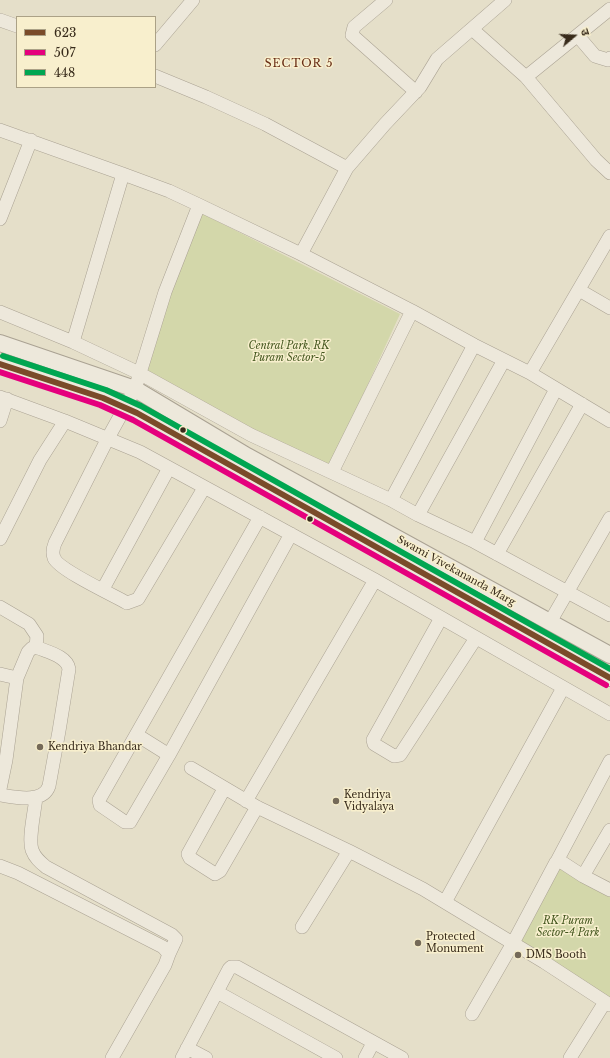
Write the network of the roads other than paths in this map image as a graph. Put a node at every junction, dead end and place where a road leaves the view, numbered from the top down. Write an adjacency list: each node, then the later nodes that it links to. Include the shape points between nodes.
1 (193, 0): 9 (street)
2 (386, 0): 13 (street, via 354,27 352,35)
3 (505, 0): 7 (street)
4 (610, 9): 8 (street)
5 (0, 20): 6 (street)
6 (16, 26)
7 (472, 29): 12 (street); 13 (street, via 437,59)
8 (578, 36): 10 (street, via 595,56 608,60); 12 (street)
9 (156, 44)
10 (610, 58)
11 (156, 76): 16 (street, via 265,124)
12 (526, 77): 17 (street)
13 (416, 92): 16 (street)
14 (0, 130): 15 (street)
15 (31, 140): 18 (street); 20 (street)
16 (347, 168): 22 (street)
17 (610, 173)
18 (123, 174): 19 (street); 27 (street)
19 (199, 205): 22 (street); 32 (street, via 165,292)
20 (0, 219)
21 (610, 236): 23 (street)
22 (301, 254): 25 (street)
23 (579, 290): 24 (street); 33 (street)
24 (610, 308)
25 (412, 311): 29 (street); 44 (street)
26 (0, 312): 27 (street)
27 (73, 342): 32 (street)
28 (0, 343): 34 (street, Swami Vivekananda Marg)
29 (474, 345): 30 (street); 46 (street)
30 (504, 360): 33 (street); 47 (street)
31 (0, 364): 38 (street, Swami Vivekananda Marg, via 103,398)
32 (139, 373): 34 (street); 44 (street, via 251,435)
33 (530, 373): 35 (street)
34 (134, 389): 38 (street); 60 (street, Swami Vivekananda Marg, via 247,456)
35 (556, 389): 37 (street); 52 (street)
36 (3, 398): 39 (street); 40 (street)
37 (582, 404): 41 (street); 53 (street)
38 (125, 408): 42 (street); 66 (street, Swami Vivekananda Marg)
39 (0, 421)
40 (65, 421): 42 (street); 51 (street, via 37,465)
41 (610, 421)
42 (108, 438): 43 (street); 55 (street, via 55,543 53,553 57,563)
43 (169, 468): 45 (street); 55 (street)
44 (332, 472): 46 (street)
45 (204, 488): 48 (street); 55 (street, via 138,599 127,603)
46 (392, 500): 47 (street)
47 (418, 516): 52 (street)
48 (260, 517): 50 (street); 69 (street)
49 (610, 518): 56 (street)
50 (291, 534): 54 (street); 70 (street)
51 (0, 538)
52 (474, 542): 53 (street)
53 (497, 554): 56 (street)
54 (375, 580): 59 (street); 78 (street)
55 (103, 589)
56 (567, 593): 58 (street); 60 (street)
57 (0, 607): 62 (street, via 29,624 37,636)
58 (610, 615)
59 (441, 618): 61 (street); 61 (street, via 373,740 374,744 394,756 400,755)
60 (550, 622): 63 (street, Swami Vivekananda Marg)
61 (476, 638): 67 (street)
62 (36, 647): 65 (street, via 28,652); 77 (street, via 64,659 69,669 49,786 44,793)
63 (610, 655)
64 (0, 674): 65 (street)
65 (17, 678): 71 (street)
66 (610, 678)
67 (563, 688): 68 (street); 85 (street)
68 (610, 714)
69 (137, 735): 70 (street); 70 (street, via 99,800 100,805 125,822 130,822)
70 (169, 755)
71 (3, 759): 74 (street)
72 (610, 761): 81 (street)
73 (191, 768): 75 (street)
74 (0, 789)
75 (224, 789): 78 (street); 78 (street, via 188,854 190,858 215,874 220,871)
76 (0, 795): 77 (street)
77 (36, 797): 88 (street, via 30,841 37,860 172,935 176,939)
78 (251, 804): 80 (street)
79 (610, 830): 83 (street)
80 (349, 851): 85 (street); 86 (street)
81 (558, 861): 83 (street); 87 (street, via 554,864)
82 (0, 866): 88 (street, via 162,947)
83 (583, 876): 84 (street)
84 (610, 890)
85 (445, 902): 87 (street)
86 (302, 927)
87 (513, 944): 90 (street); 91 (street)
88 (169, 954): 94 (street)
89 (217, 992): 92 (street, via 228,969 238,967); 93 (street); 96 (street)
90 (608, 1003): 99 (street)
91 (472, 1014)
92 (373, 1043): 97 (street); 98 (street)
93 (184, 1053): 95 (street)
94 (112, 1058)
95 (206, 1058)
96 (336, 1058)
97 (365, 1058)
98 (402, 1058)
99 (570, 1058)

